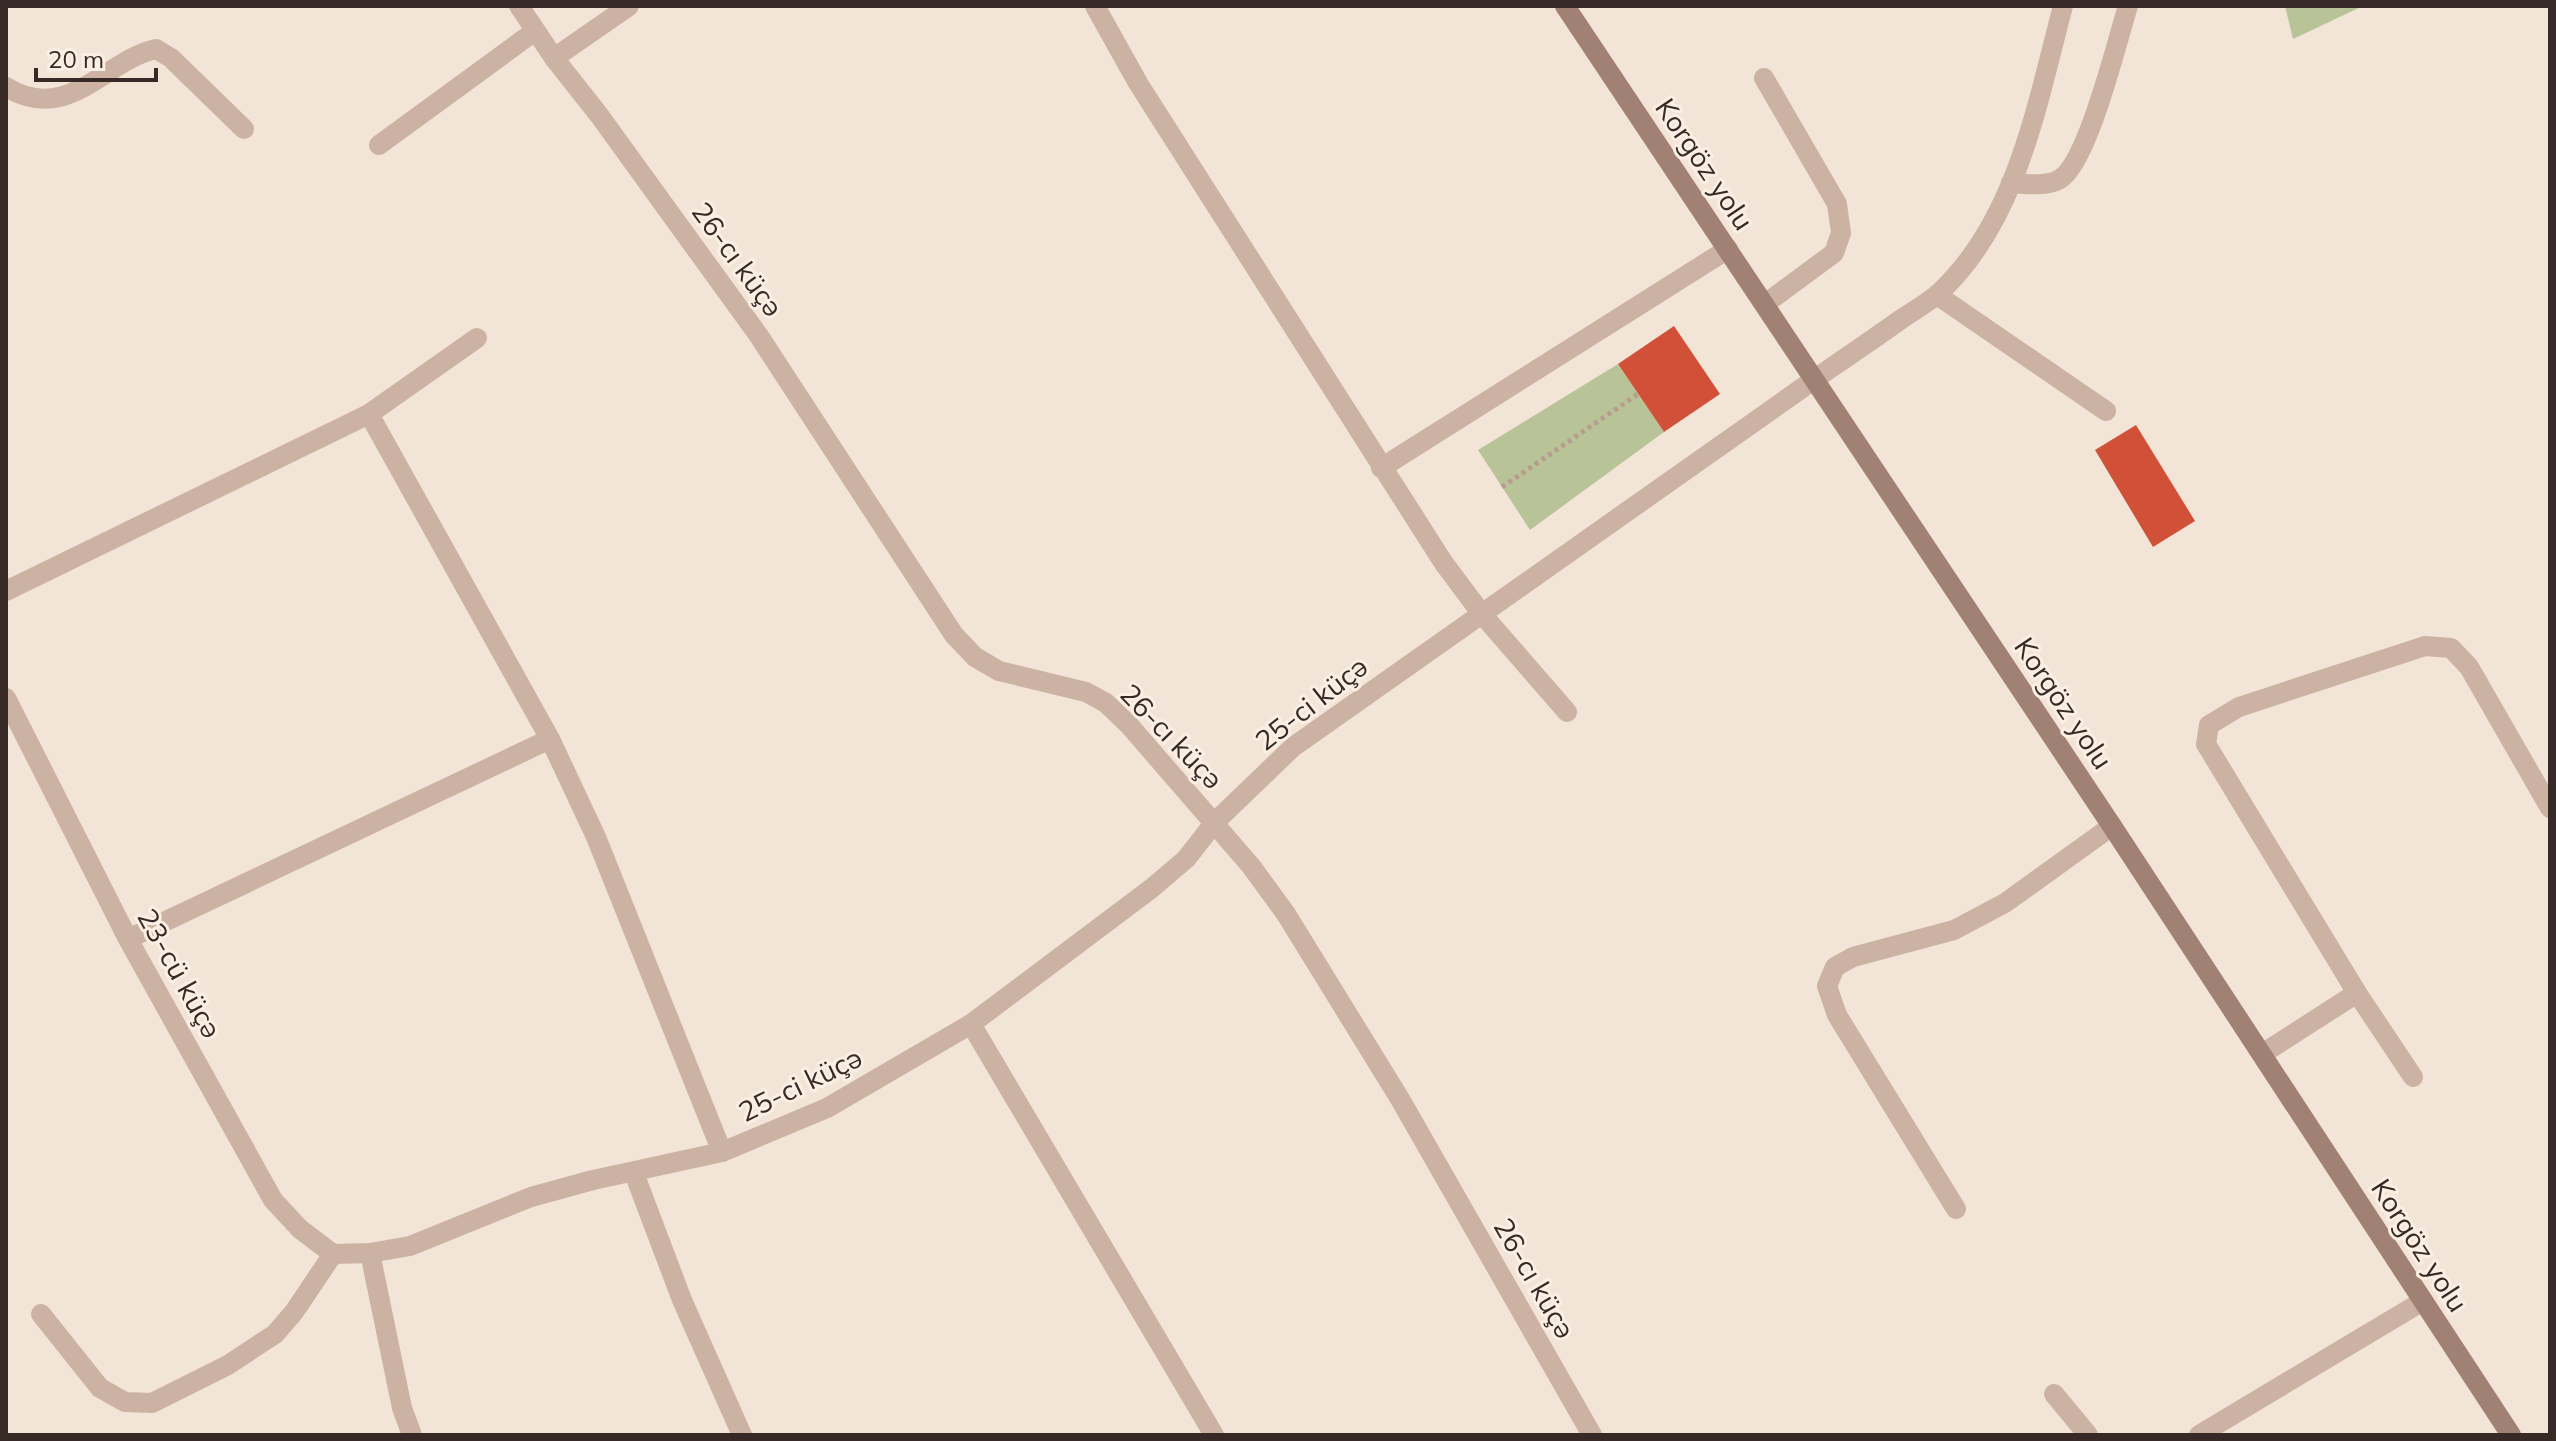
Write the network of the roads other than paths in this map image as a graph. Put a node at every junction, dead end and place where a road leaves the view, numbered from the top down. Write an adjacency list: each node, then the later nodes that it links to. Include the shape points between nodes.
1 (519, 6): 7 (street, 26-cı küçə)
2 (629, 6): 8 (street)
3 (1095, 6): 21 (street)
4 (1565, 6): 14 (main road, Korgöz yolu)
5 (2063, 6): 13 (street, 25-ci küçə)
6 (2128, 6): 13 (street, via 2073,166 2060,179)
7 (535, 31): 8 (street, 26-cı küçə); 12 (street)
8 (554, 58): 28 (street, 26-cı küçə, via 759,336 954,635 975,657 999,671 1086,692 1106,703)
9 (1764, 78): 16 (street, via 1837,204 1841,233 1834,253)
10 (6, 87): 11 (street, via 39,98 59,96 88,87 140,53 156,49)
11 (244, 129)
12 (379, 145)
13 (2011, 183): 15 (street, 25-ci küçə, via 1974,253)
14 (1728, 249): 16 (main road, Korgöz yolu); 21 (street)
15 (1937, 295): 18 (street, 25-ci küçə); 19 (street)
16 (1765, 304): 18 (main road, Korgöz yolu)
17 (477, 338): 20 (street)
18 (1815, 379): 23 (street, 25-ci küçə); 29 (main road, Korgöz yolu)
19 (2106, 411)
20 (369, 414): 22 (street); 26 (street)
21 (1381, 468): 23 (street)
22 (6, 591)
23 (1481, 613): 25 (street); 28 (street, 25-ci küçə, via 1293,747)
24 (6, 698): 30 (street, 23-cü küçə)
25 (1567, 712)
26 (550, 739): 30 (street); 35 (street, via 596,837)
27 (2550, 808): 31 (street, via 2469,667 2451,648 2425,646 2239,707 2209,725 2206,744)
28 (1215, 822): 32 (street, 25-ci küçə, via 1186,859 1152,888); 46 (street, 26-cı küçə, via 1286,914 1369,1048)
29 (2112, 826): 33 (main road, Korgöz yolu); 37 (street, via 2005,903 1954,930 1853,957 1835,967 1827,986 1837,1015)
30 (128, 939): 39 (street, 23-cü küçə, via 273,1200)
31 (2357, 993): 33 (street); 34 (street)
32 (971, 1024): 35 (street, 25-ci küçə, via 827,1108); 45 (street)
33 (2262, 1054): 40 (main road, Korgöz yolu)
34 (2413, 1077)
35 (722, 1152): 36 (street, 25-ci küçə)
36 (634, 1173): 38 (street, 25-ci küçə, via 531,1197 410,1246); 44 (street, via 682,1300)
37 (1956, 1209)
38 (370, 1253): 39 (street, 25-ci küçə); 43 (street)
39 (333, 1254): 41 (street, via 275,1334 228,1365 152,1403 125,1402 100,1388)
40 (2423, 1301): 48 (street); 49 (main road, Korgöz yolu)
41 (41, 1314)
42 (2054, 1394): 47 (street)
43 (412, 1435)
44 (742, 1435)
45 (1214, 1435)
46 (1592, 1435)
47 (2088, 1435)
48 (2199, 1435)
49 (2511, 1435)

